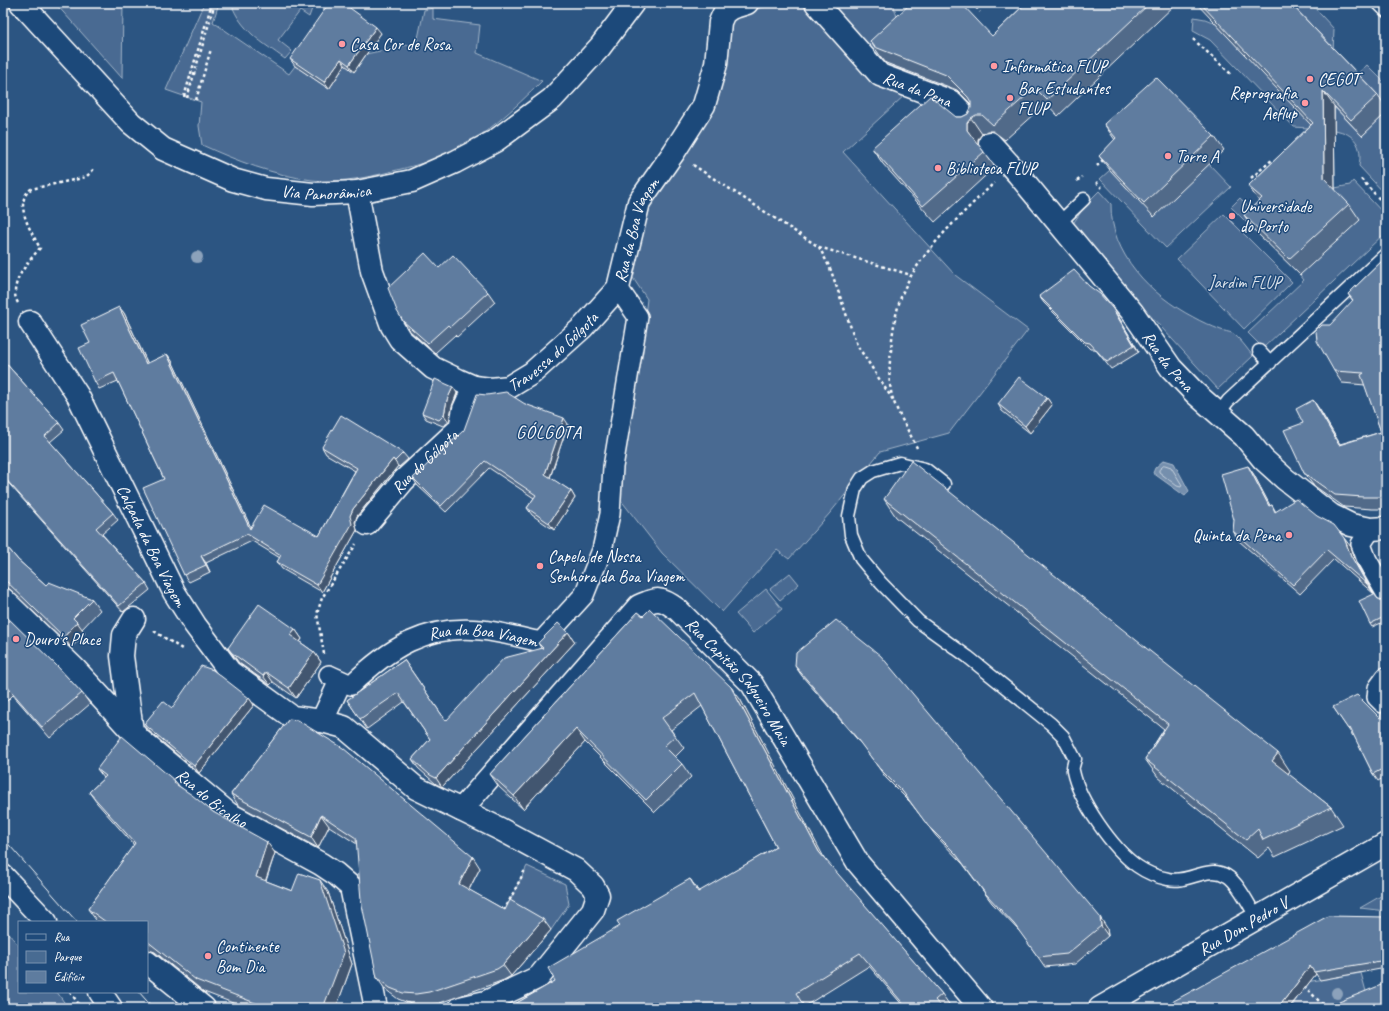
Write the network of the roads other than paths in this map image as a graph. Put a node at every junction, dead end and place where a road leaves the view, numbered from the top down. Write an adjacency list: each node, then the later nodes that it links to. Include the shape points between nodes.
1 (21, 3): 9 (street, Via Panorâmica, via 131,123 163,149 233,180 266,189 313,194)
2 (633, 3): 9 (street, Via Panorâmica, via 600,47 552,100 495,141 412,181)
3 (747, 3): 13 (street, Rua da Boa Viagem, via 724,13 720,22 716,64 704,104 639,202)
4 (816, 3): 7 (street, Rua da Pena, via 880,75 952,102)
5 (1378, 3): 6 (lane)
6 (1386, 11)
7 (970, 121)
8 (990, 142): 11 (street, Rua da Pena)
9 (357, 192): 17 (street, via 372,271 392,326 400,340 433,368)
10 (1084, 199): 11 (lane)
11 (1058, 224): 18 (street, Rua da Pena, via 1133,313 1171,368)
12 (1386, 254): 16 (lane)
13 (618, 288): 17 (street, Travessa do Gólgota, via 583,327 532,373 509,387); 26 (street, Rua da Boa Viagem, via 638,317 613,467 610,514 602,550 584,595 540,642 480,629 437,631 395,648 351,685)
14 (30, 322): 28 (street, Calçada da Boa Viagem, via 78,396 174,592 195,625 230,672 292,717)
15 (1259, 352): 16 (lane)
16 (1270, 362): 18 (lane, via 1228,401)
17 (474, 387): 20 (street, Rua do Gólgota, via 464,409 460,428 404,480)
18 (1219, 413): 21 (street, Rua da Pena, via 1244,436 1263,459 1330,514 1351,525)
19 (944, 484): 33 (lane, via 925,469 900,463 874,471 862,478 855,488 849,516 852,535 861,558 918,621 968,657 1063,736 1075,760 1072,770 1088,809 1122,853 1153,875 1170,879 1181,880 1211,870 1228,876)
20 (367, 524)
21 (1378, 529): 22 (street, via 1361,544)
22 (1386, 593)
23 (3, 599): 29 (street, Rua do Bicalho, via 75,669)
24 (134, 619): 29 (street, via 124,635 122,656)
25 (1386, 677): 27 (street, via 1378,688 1377,697)
26 (335, 679): 28 (street)
27 (1386, 703)
28 (322, 721): 30 (street, via 344,727 416,788)
29 (132, 731): 39 (street, Rua do Bicalho, via 229,814 321,864 351,886)
30 (462, 810): 40 (street, via 576,870 593,886 598,896 593,910 539,977 486,1002); 41 (street, Rua Capitão Salgueiro Maia, via 638,606 657,599 665,600 752,684 858,863)
31 (1386, 844): 33 (street, Rua Dom Pedro V)
32 (3, 876): 34 (street)
33 (1257, 918): 42 (street, Rua Dom Pedro V)
34 (45, 921)
35 (148, 963): 38 (street)
36 (101, 993): 37 (street)
37 (111, 1008)
38 (204, 1008)
39 (376, 1008)
40 (460, 1008)
41 (981, 1008)
42 (1100, 1008)

